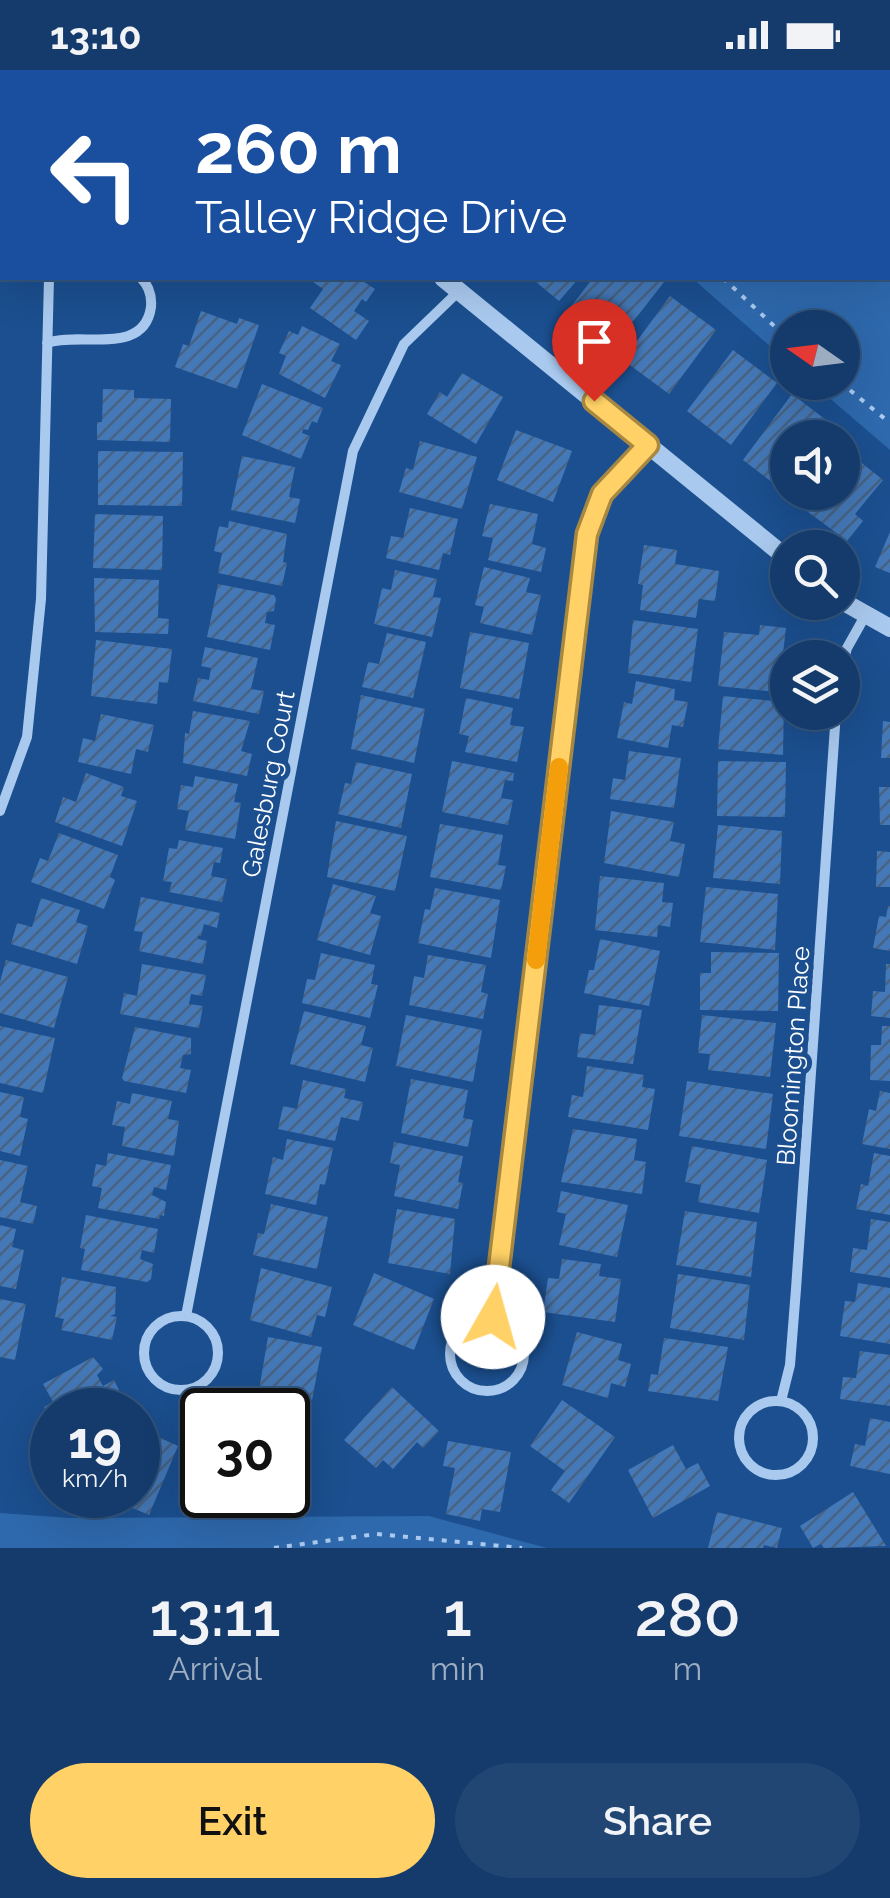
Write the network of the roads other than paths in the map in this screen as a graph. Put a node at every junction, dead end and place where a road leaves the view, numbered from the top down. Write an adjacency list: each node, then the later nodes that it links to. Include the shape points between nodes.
1 (49, 280): 5 (street)
2 (143, 280): 5 (street, via 152,300 140,330 125,338)
3 (446, 280): 4 (street)
4 (459, 290): 6 (street); 14 (street, Galesburg Court, via 404,344 353,450)
5 (47, 343): 13 (street, via 40,600 29,717)
6 (648, 445): 7 (street); 15 (street, via 602,494 587,534)
7 (770, 544)
8 (860, 613): 9 (street)
9 (865, 616): 10 (street); 11 (street)
10 (890, 628)
11 (852, 640)
12 (835, 730): 16 (street, Bloomington Place, via 796,1290)
13 (0, 811)
14 (186, 1316): 14 (street, via 209,1329 218,1353 210,1377 175,1391 154,1380 144,1348 164,1320)
15 (493, 1317): 15 (street, via 516,1330 525,1354 516,1378 482,1392 461,1381 450,1348 470,1321)
16 (782, 1401): 16 (street, via 804,1413 814,1437 805,1462 770,1475 742,1455 739,1432 759,1404)

